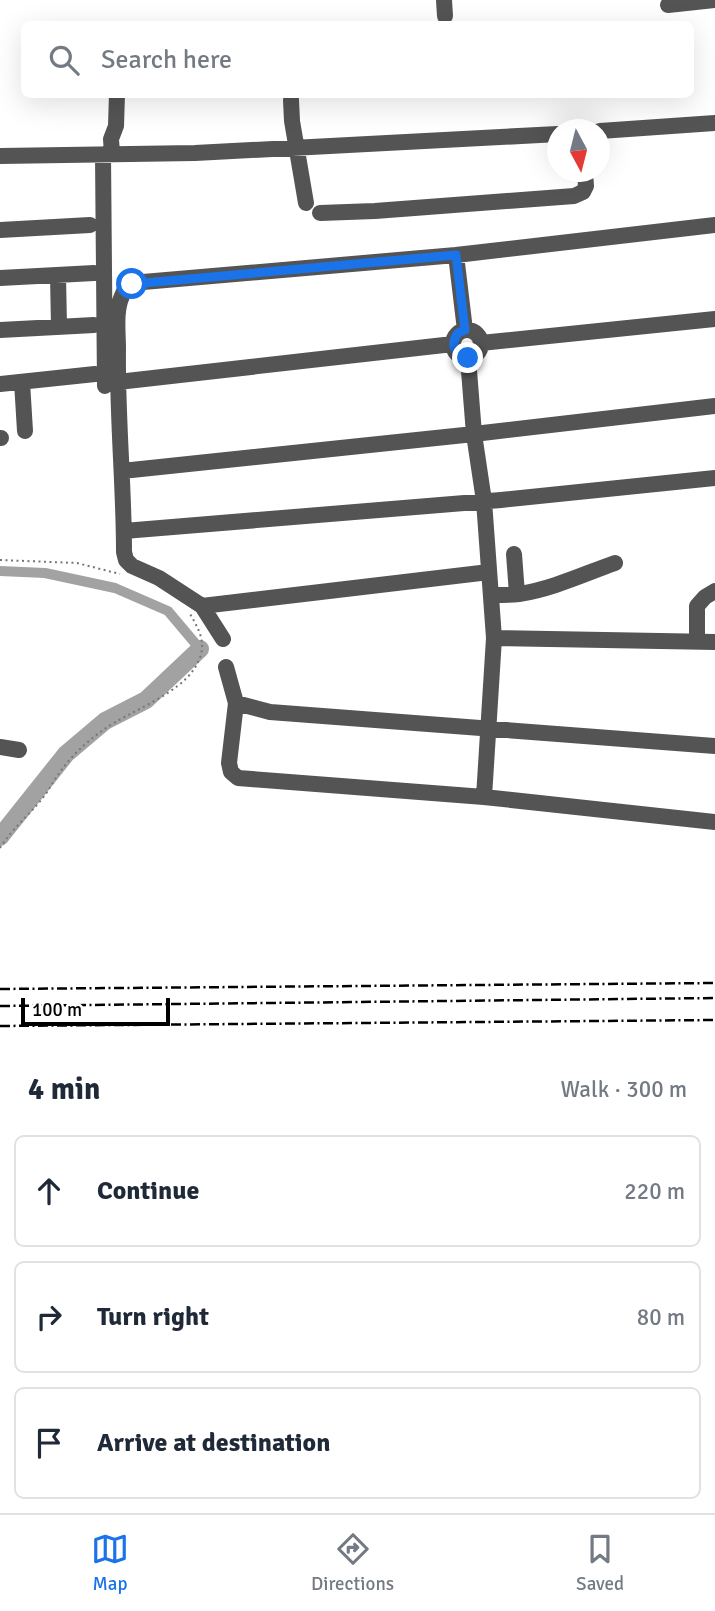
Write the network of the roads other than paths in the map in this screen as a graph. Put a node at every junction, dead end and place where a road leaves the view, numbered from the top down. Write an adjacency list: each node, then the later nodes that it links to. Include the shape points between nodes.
1 (715, 0): 2 (street)
2 (668, 5)
3 (117, 98): 9 (street)
4 (291, 100): 8 (street)
5 (715, 123): 6 (street)
6 (610, 130)
7 (547, 135): 8 (street)
8 (297, 148): 9 (street); 12 (street)
9 (108, 155): 10 (street); 29 (street)
10 (0, 156)
11 (586, 182): 13 (street, via 583,192 574,196)
12 (306, 203)
13 (320, 214)
14 (90, 225): 16 (street)
15 (715, 225): 17 (street)
16 (0, 230)
17 (456, 255): 25 (street); 29 (street, via 132,284 122,294)
18 (94, 273): 19 (street)
19 (58, 275): 20 (street); 23 (street)
20 (0, 278)
21 (715, 319): 26 (street)
22 (94, 325): 23 (street)
23 (60, 327): 24 (street)
24 (0, 330)
25 (465, 330): 26 (street, via 478,334); 27 (street)
26 (481, 343): 28 (street, via 476,355)
27 (453, 344): 28 (street, via 459,355); 29 (street)
28 (468, 358): 34 (street)
29 (106, 381): 30 (street); 35 (street)
30 (22, 382): 31 (street); 33 (street)
31 (0, 384)
32 (715, 406): 34 (street)
33 (25, 431)
34 (474, 434): 35 (street); 37 (street)
35 (122, 471): 38 (street)
36 (715, 478): 37 (street)
37 (484, 501): 38 (street); 41 (street)
38 (124, 531): 45 (street, via 126,560 159,578)
39 (514, 554): 43 (street)
40 (615, 563): 43 (street)
41 (489, 572): 44 (street); 45 (street)
42 (715, 591): 48 (street, via 697,606)
43 (517, 594): 44 (street)
44 (491, 595): 46 (street)
45 (194, 608): 47 (street)
46 (494, 638): 48 (street); 52 (street)
47 (223, 639)
48 (697, 641): 49 (street)
49 (715, 642)
50 (226, 667): 51 (street)
51 (236, 703): 52 (street, via 271,712); 56 (street, via 229,763 239,778)
52 (488, 728): 53 (street); 56 (street)
53 (715, 746)
54 (0, 747): 55 (street)
55 (19, 750)
56 (484, 797): 57 (street)
57 (715, 822)

